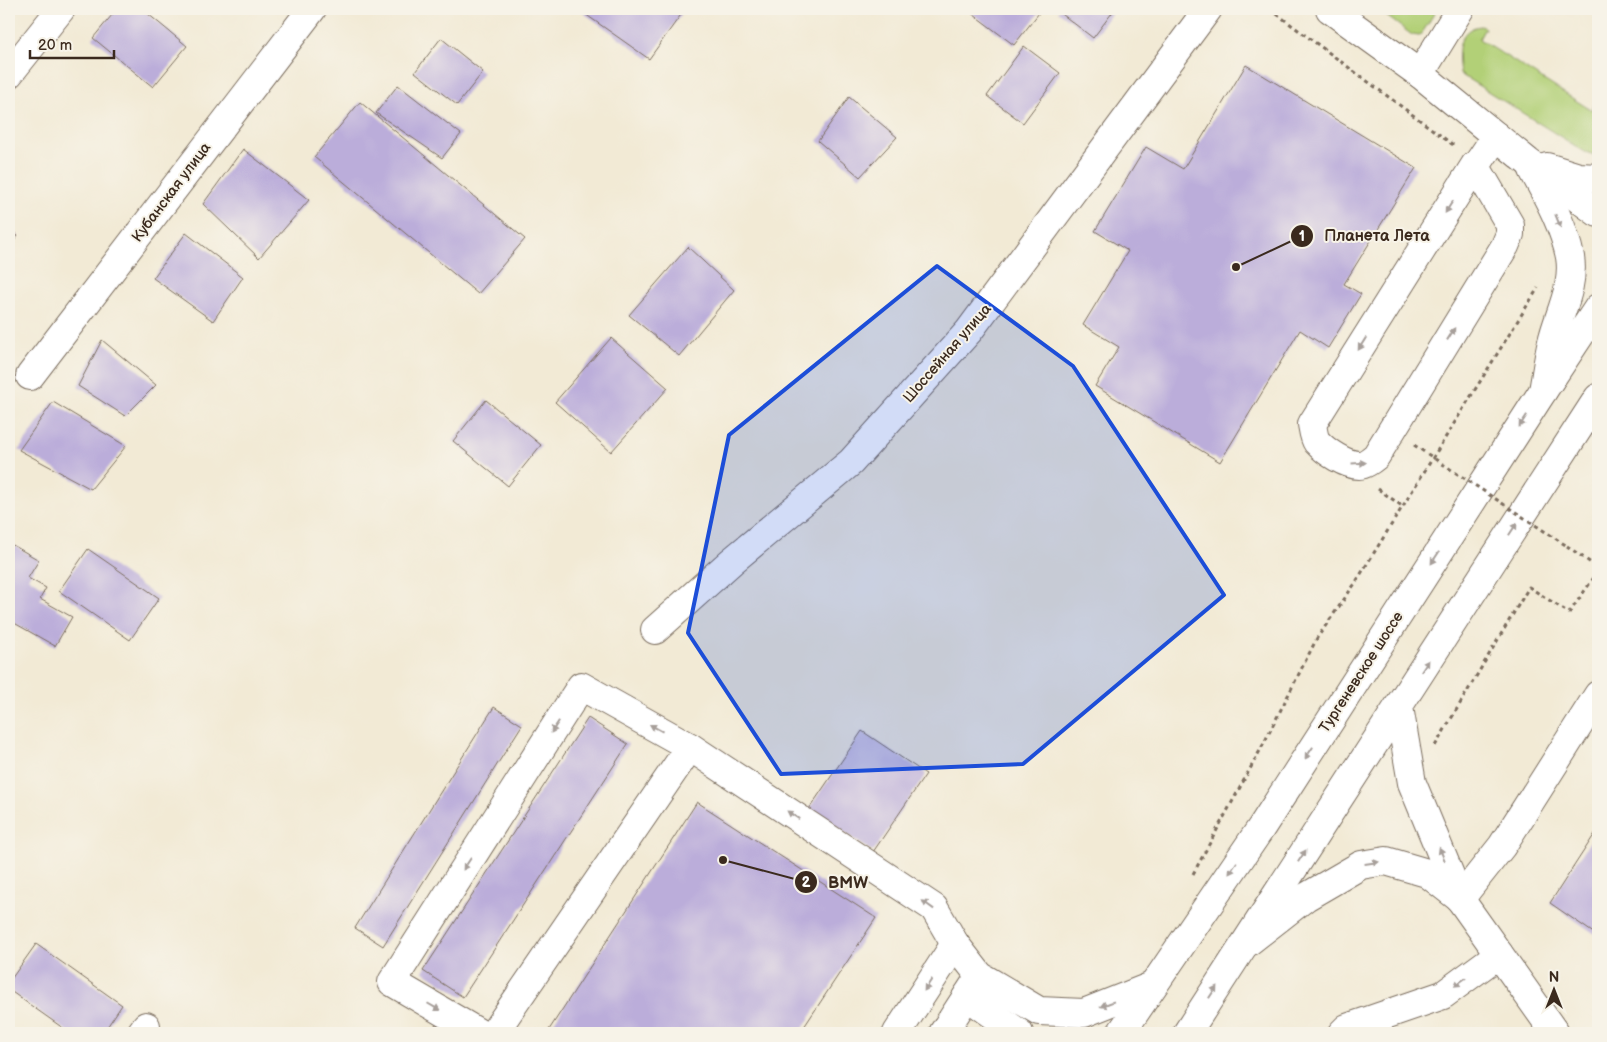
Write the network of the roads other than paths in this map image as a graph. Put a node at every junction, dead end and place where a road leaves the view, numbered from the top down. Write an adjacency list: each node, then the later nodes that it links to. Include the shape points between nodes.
1 (61, 9): 6 (main road)
2 (312, 9): 14 (main road, Кубанская улица)
3 (1208, 9): 17 (main road, Шоссейная улица, via 970,331 851,462 732,561)
4 (1330, 9): 7 (main road)
5 (1460, 9): 7 (main road)
6 (9, 74)
7 (1420, 74): 8 (main road)
8 (1496, 136): 9 (main road); 10 (main road)
9 (1528, 162): 11 (main road, via 1579,177); 12 (main road); 15 (main road, one-way to 15, via 1552,204 1570,259 1568,290 1552,341)
10 (1475, 165): 10 (main road, one-way to 10, via 1312,424 1316,441 1347,462 1359,465 1376,456 1505,246 1510,226)
11 (1598, 178)
12 (1598, 213)
13 (1598, 308): 15 (main road, Тургеневское шоссе)
14 (30, 376)
15 (1542, 391): 26 (main road, Тургеневское шоссе, one-way to 26, via 1261,828)
16 (1598, 398): 19 (main road, one-way to 16)
17 (656, 630)
18 (1598, 695): 21 (main road, via 1502,846)
19 (1399, 707): 21 (main road, one-way to 19, via 1412,783); 23 (main road, one-way to 19)
20 (690, 746): 22 (main road, one-way to 20, via 934,908); 27 (main road, one-way to 27, via 581,686 392,982); 28 (main road)
21 (1460, 899): 23 (main road, one-way to 21, via 1306,897 1361,865 1386,861 1427,873); 24 (main road)
22 (955, 944): 25 (main road); 29 (main road, one-way to 29)
23 (1244, 945): 33 (main road, one-way to 23)
24 (1499, 954): 34 (main road, one-way to 34, via 1443,995 1347,1028); 35 (main road)
25 (974, 986): 26 (main road, one-way to 25, via 1084,1013 1039,1011); 30 (main road); 31 (main road)
26 (1152, 986): 32 (main road, Тургеневское шоссе)
27 (479, 1033)
28 (494, 1033)
29 (896, 1033)
30 (942, 1033)
31 (1019, 1033)
32 (1121, 1033)
33 (1187, 1033)
34 (1342, 1033)
35 (1555, 1033)

